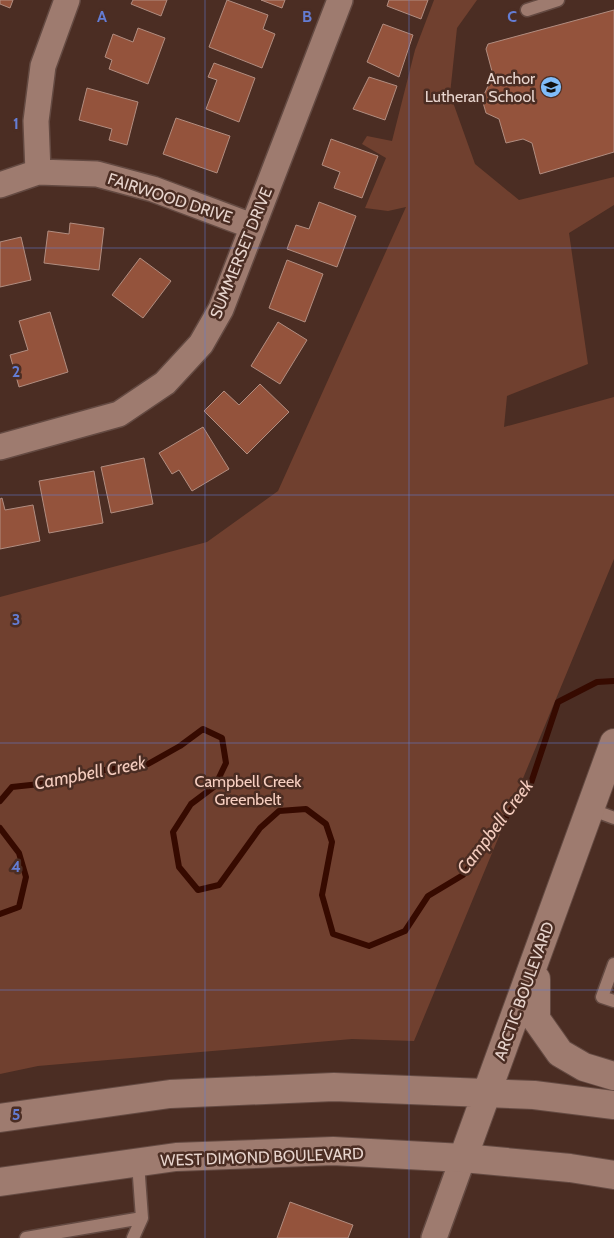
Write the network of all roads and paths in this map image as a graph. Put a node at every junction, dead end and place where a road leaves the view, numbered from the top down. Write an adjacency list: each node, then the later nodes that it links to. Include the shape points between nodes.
1 (67, 0): 5 (street, via 43,66 36,121)
2 (340, 0): 7 (street, SUMMERSET DRIVE)
3 (558, 0): 4 (lane)
4 (527, 10)
5 (38, 172): 6 (street, FAIRWOOD DRIVE); 7 (street, FAIRWOOD DRIVE, via 97,174 153,189)
6 (0, 185)
7 (252, 226): 8 (street, SUMMERSET DRIVE, via 222,310 201,344 165,382 119,414)
8 (0, 447)
9 (613, 745): 10 (main road, ARCTIC BOULEVARD)
10 (602, 813): 11 (main road, ARCTIC BOULEVARD)
11 (536, 960): 14 (main road, via 536,1019 560,1053 584,1067); 15 (main road, ARCTIC BOULEVARD)
12 (614, 964): 13 (lane, via 602,997)
13 (614, 1001)
14 (614, 1076)
15 (487, 1093): 16 (main road); 17 (main road, via 334,1087 170,1094); 18 (main road, ARCTIC BOULEVARD)
16 (614, 1105)
17 (0, 1118)
18 (463, 1158): 19 (main road, WEST DIMOND BOULEVARD, via 333,1151 176,1158); 20 (main road, WEST DIMOND BOULEVARD); 25 (street, ARCTIC BOULEVARD)
19 (138, 1163): 21 (main road, WEST DIMOND BOULEVARD); 22 (lane)
20 (614, 1175)
21 (0, 1182)
22 (142, 1218): 23 (lane); 24 (lane)
23 (26, 1238)
24 (133, 1238)
25 (434, 1238)

